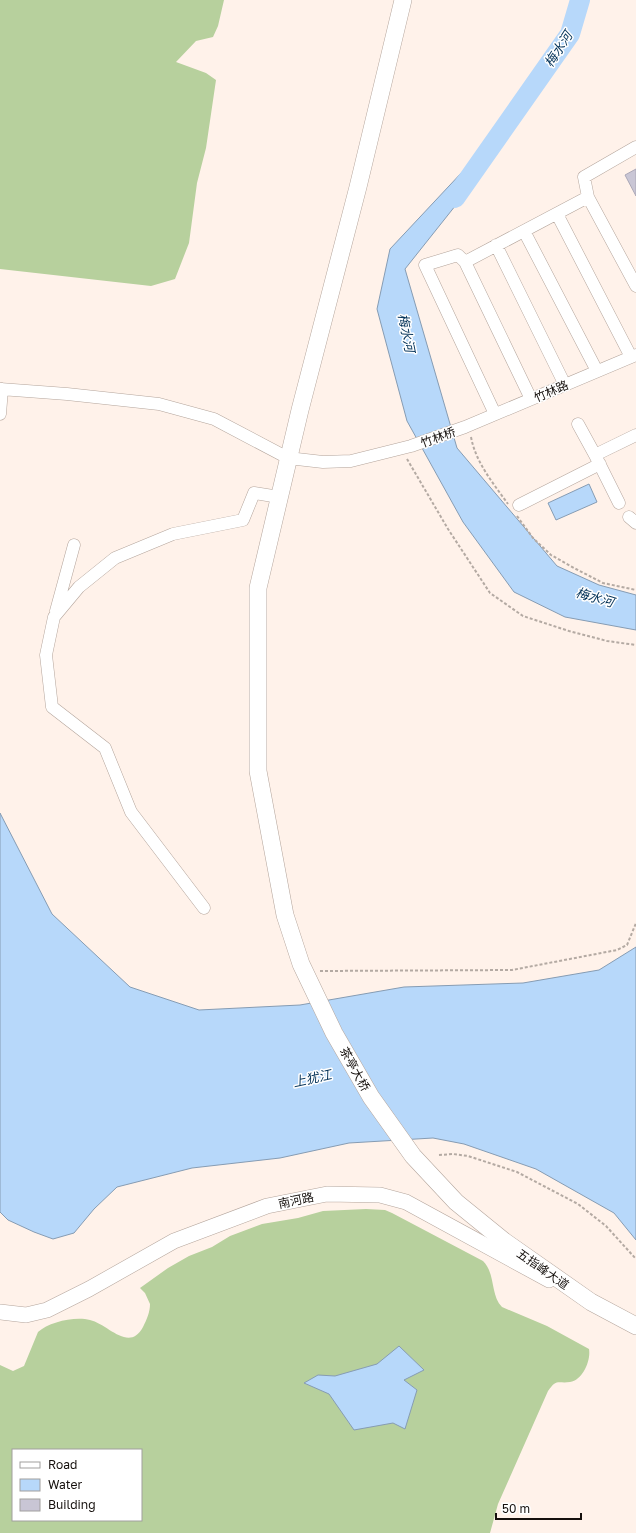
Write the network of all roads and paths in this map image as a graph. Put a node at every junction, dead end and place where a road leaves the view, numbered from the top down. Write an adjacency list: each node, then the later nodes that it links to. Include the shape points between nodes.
1 (403, 0): 20 (main road, 茶亭大桥)
2 (636, 147): 3 (street, via 584,177)
3 (588, 197): 4 (street); 8 (street)
4 (557, 214): 5 (street); 9 (street)
5 (524, 231): 6 (street); 10 (street)
6 (496, 246): 7 (street); 11 (street)
7 (465, 262): 13 (street); 15 (street, via 458,255 425,265)
8 (636, 286)
9 (633, 356): 10 (street, 竹林路)
10 (597, 371): 11 (street, 竹林路)
11 (565, 384): 13 (street, 竹林路)
12 (1, 389): 14 (street); 20 (street, via 159,404 214,419)
13 (531, 399): 15 (street, 竹林路)
14 (0, 414)
15 (495, 414): 17 (street, 竹林路)
16 (578, 424): 21 (street)
17 (467, 426): 19 (street, 竹林桥); 24 (path, via 473,450 480,464)
18 (636, 435): 21 (street)
19 (406, 448): 20 (street, 竹林桥, via 352,461 323,462); 28 (path, via 448,529 490,593 523,616 568,631)
20 (288, 458): 22 (main road, 茶亭大桥)
21 (597, 460): 23 (street); 24 (street)
22 (279, 497): 27 (street, via 254,493 243,520 173,534 115,558 79,587); 33 (main road, 茶亭大桥, via 258,588 258,771 285,915 301,964 334,1033 371,1097 413,1156)
23 (619, 504)
24 (514, 507): 26 (path, via 534,538 551,554 603,583)
25 (74, 545): 27 (street)
26 (636, 590)
27 (54, 617): 29 (street, via 46,656 52,707 105,748 131,812)
28 (636, 645)
29 (204, 908)
30 (636, 923): 31 (path, via 627,945 617,950 512,970)
31 (320, 971)
32 (439, 1155): 34 (path, via 468,1156 518,1172 578,1204 606,1226)
33 (456, 1202): 35 (main road, 五指峰大道, via 504,1241)
34 (636, 1259)
35 (591, 1302): 36 (street, 南河路, via 406,1202 380,1195 327,1194 267,1206 174,1241 47,1310 26,1315); 37 (main road, 五指峰大道)
36 (0, 1312)
37 (636, 1326)

